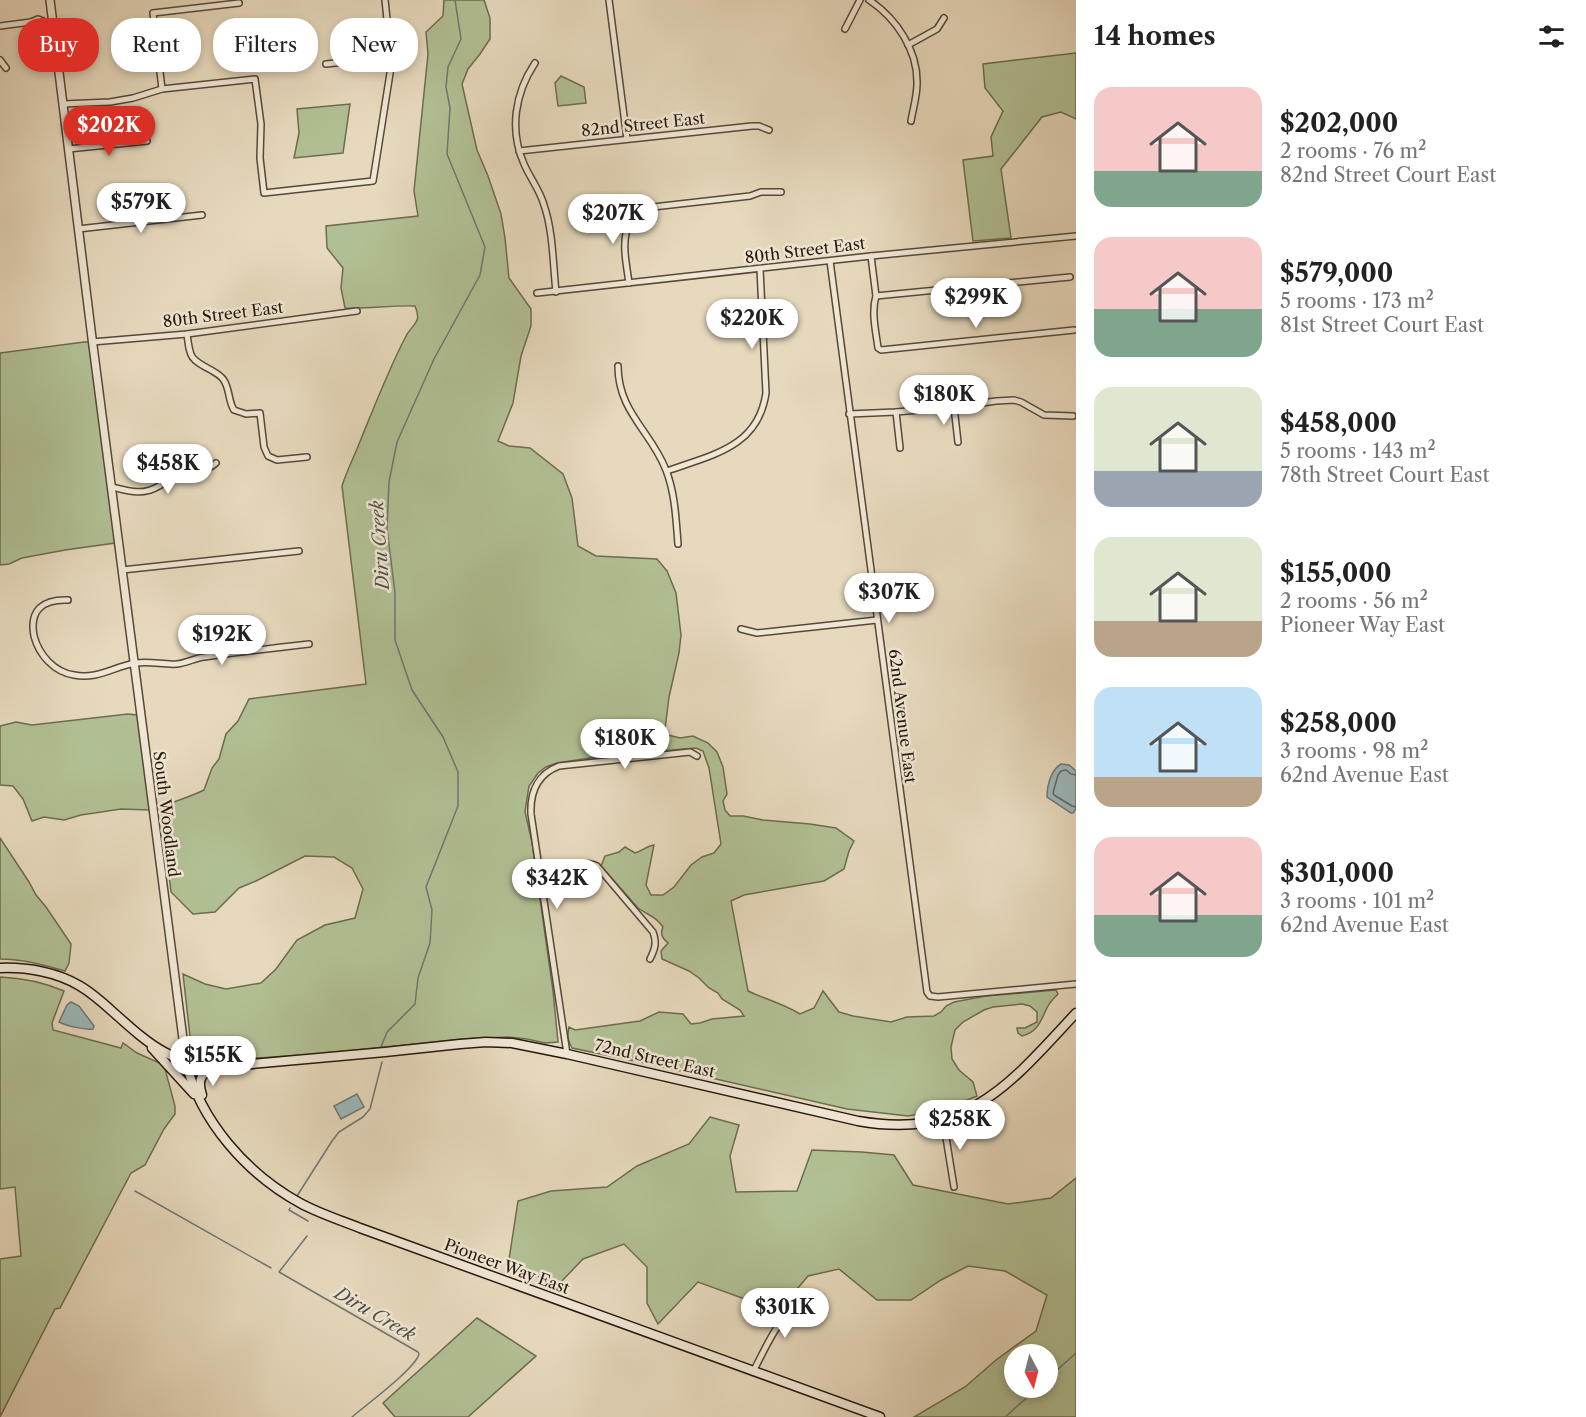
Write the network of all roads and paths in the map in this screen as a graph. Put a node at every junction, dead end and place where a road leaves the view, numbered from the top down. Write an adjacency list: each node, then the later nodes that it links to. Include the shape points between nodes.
1 (50, 0): 7 (street, South Woodland)
2 (385, 0): 8 (street)
3 (609, 0): 25 (street)
4 (860, 0): 12 (street)
5 (869, 0): 13 (street, via 884,12)
6 (239, 3): 21 (street, via 153,13)
7 (53, 18)
8 (387, 18)
9 (944, 18): 13 (street, via 937,29)
10 (18, 24): 11 (street)
11 (0, 26)
12 (845, 29)
13 (908, 45): 23 (street, via 917,79)
14 (0, 60): 18 (street)
15 (535, 63): 28 (street, via 517,104)
16 (326, 64): 17 (street)
17 (330, 64)
18 (6, 68)
19 (59, 72): 22 (street, South Woodland)
20 (390, 72): 21 (street, via 373,181 264,193 255,79)
21 (162, 89): 22 (street, via 110,102)
22 (63, 104): 27 (street, South Woodland)
23 (911, 121)
24 (769, 130): 25 (street, 82nd Street East, via 752,126)
25 (627, 139): 28 (street, 82nd Street East)
26 (147, 141): 27 (street)
27 (68, 149): 31 (street, South Woodland)
28 (519, 151): 38 (street, via 548,218)
29 (781, 192): 37 (street, via 642,211 629,224 625,236)
30 (202, 215): 31 (street)
31 (78, 229): 44 (street, South Woodland)
32 (1076, 236): 33 (street, 80th Street East)
33 (871, 256): 34 (street, 80th Street East); 40 (street)
34 (830, 261): 35 (street, 80th Street East); 48 (street, 62nd Avenue East)
35 (760, 269): 37 (street, 80th Street East); 54 (street, via 766,393 762,410 740,441)
36 (1070, 277): 40 (street)
37 (629, 283): 38 (street, 80th Street East)
38 (556, 292): 39 (street, 80th Street East)
39 (537, 293)
40 (876, 296): 42 (street, via 874,312 880,350)
41 (357, 311): 43 (street, 80th Street East)
42 (1074, 330)
43 (187, 334): 44 (street, 80th Street East); 52 (street, via 192,357 222,378 234,410 260,413 268,456 277,460)
44 (92, 342): 55 (street, South Woodland)
45 (618, 366): 54 (street, via 625,403)
46 (954, 407): 47 (street); 49 (street, via 1014,400 1044,415); 50 (street)
47 (896, 412): 48 (street); 51 (street)
48 (849, 414): 60 (street, 62nd Avenue East)
49 (1073, 416)
50 (958, 442)
51 (900, 448)
52 (307, 457)
53 (216, 463): 55 (street, via 206,470 175,476 147,491)
54 (667, 471): 56 (street)
55 (112, 487): 58 (street, South Woodland)
56 (678, 544)
57 (300, 551): 58 (street)
58 (122, 570): 63 (street, South Woodland)
59 (68, 600): 63 (street, via 46,603 36,614 36,642 49,662 62,672 86,677)
60 (877, 620): 61 (street, via 757,633); 68 (street, 62nd Avenue East, via 928,994 938,997)
61 (741, 629)
62 (309, 644): 63 (street, via 183,663)
63 (133, 664): 72 (street, South Woodland)
64 (697, 756): 65 (street, via 690,752 549,770 534,787 532,797)
65 (538, 867): 66 (street, via 583,863 597,866 653,932 656,948); 71 (street)
66 (650, 959)
67 (0, 968): 70 (main road, via 37,971 73,982)
68 (1076, 984)
69 (1076, 1013): 76 (main road, 72nd Street East, via 1007,1084 978,1104)
70 (144, 1039): 72 (main road, 72nd Street East); 74 (main road)
71 (567, 1054): 73 (main road, 72nd Street East, via 486,1042); 76 (main road, 72nd Street East, via 866,1122 907,1125)
72 (186, 1062): 73 (main road, 72nd Street East); 74 (main road, Pioneer Way East)
73 (230, 1066): 75 (main road, via 207,1071 201,1078)
74 (199, 1099): 75 (main road, Pioneer Way East)
75 (207, 1113): 79 (main road, Pioneer Way East, via 246,1164 302,1204)
76 (943, 1119): 77 (street)
77 (954, 1187)
78 (816, 1303): 79 (street, via 787,1313)
79 (753, 1372): 80 (main road, Pioneer Way East)
80 (880, 1417)

